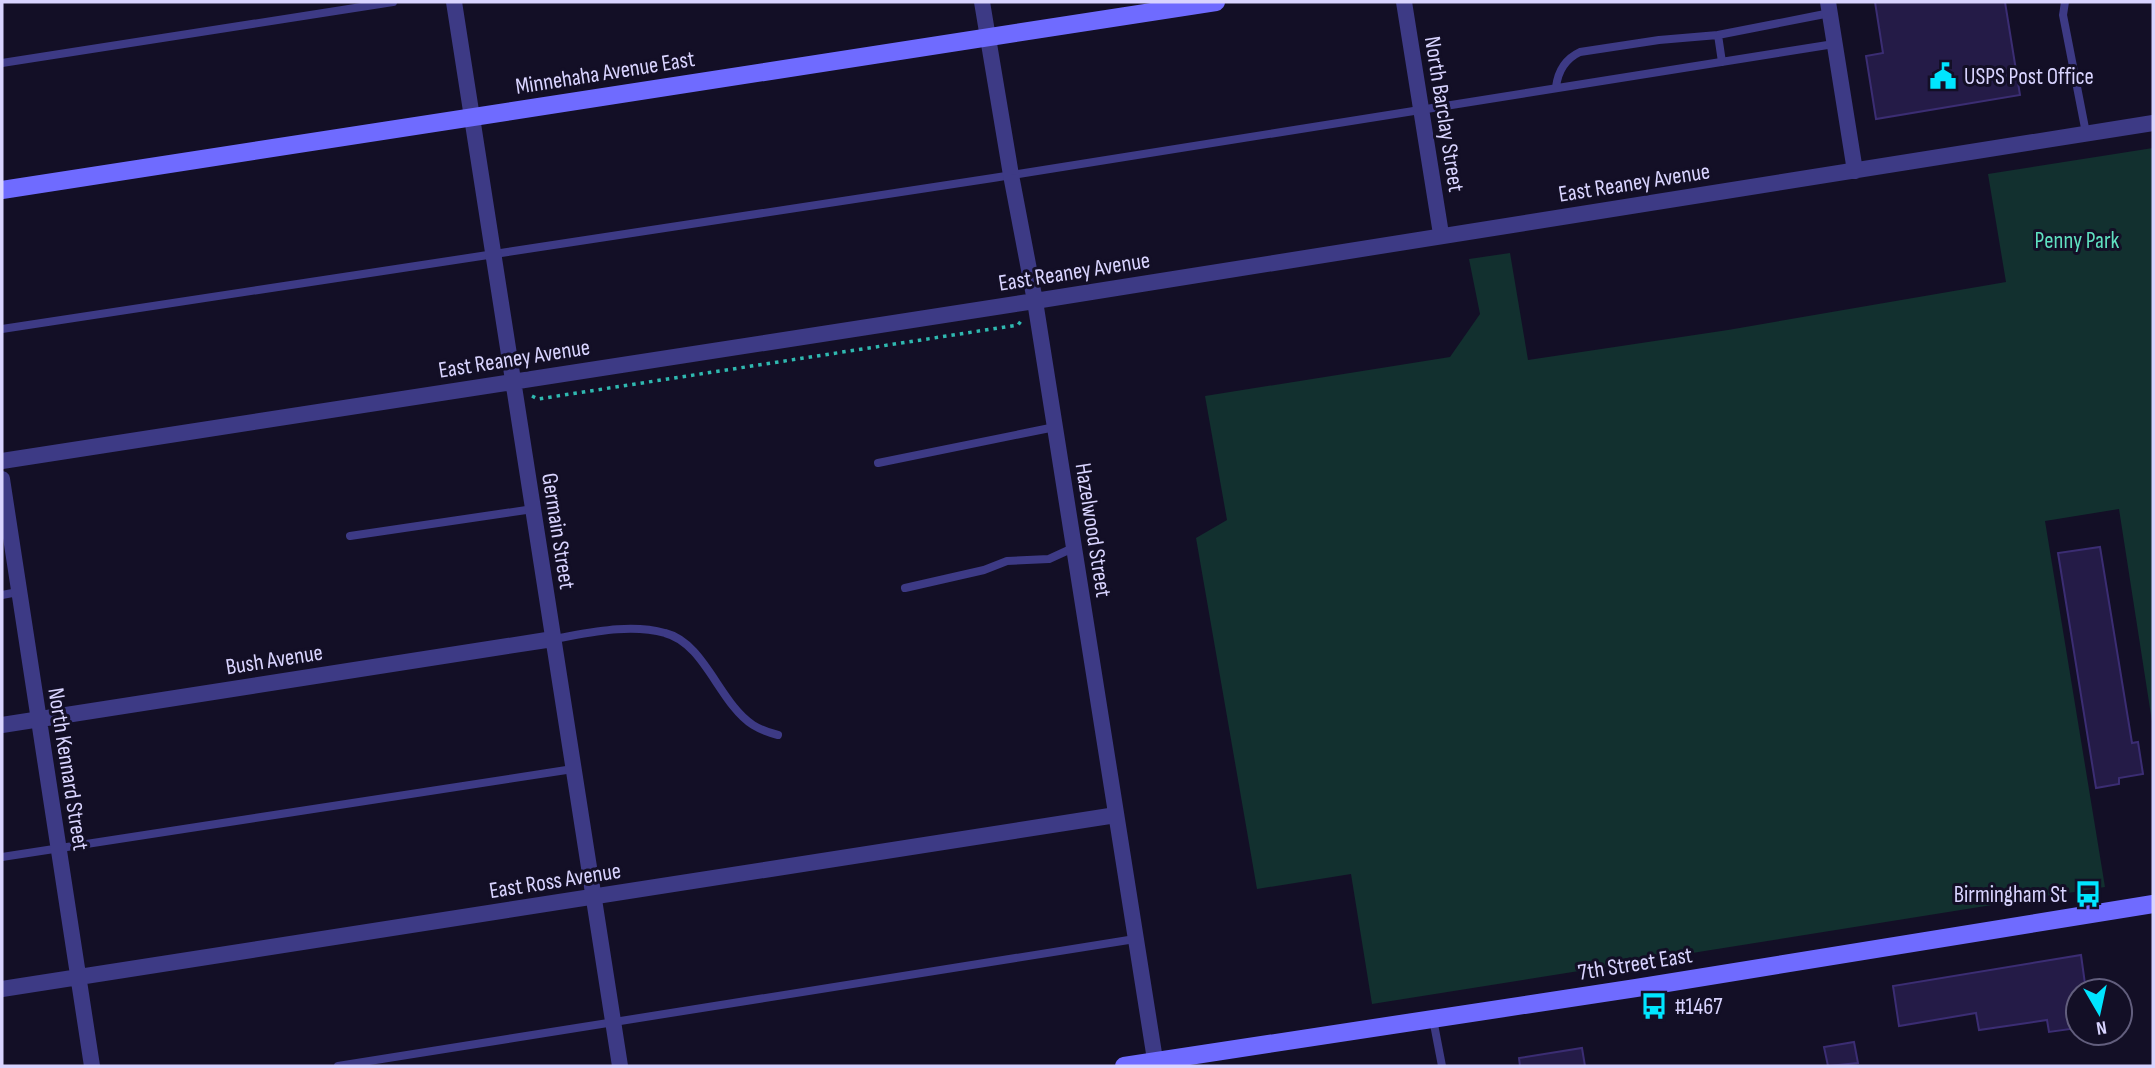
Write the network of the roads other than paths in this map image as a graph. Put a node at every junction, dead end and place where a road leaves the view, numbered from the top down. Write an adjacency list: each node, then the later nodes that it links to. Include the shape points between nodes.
1 (393, 2): 11 (lane)
2 (454, 2): 15 (street, Germain Street)
3 (982, 2): 9 (street, Hazelwood Street)
4 (1216, 2): 9 (main road, Minnehaha Avenue East)
5 (1404, 2): 14 (street, North Barclay Street)
6 (2065, 2): 17 (lane, via 2063,15)
7 (1829, 7): 8 (lane); 10 (street)
8 (1718, 34): 12 (lane); 13 (lane, via 1580,52 1561,68)
9 (988, 38): 15 (main road, Minnehaha Avenue East); 19 (street, Hazelwood Street)
10 (1834, 44): 12 (lane); 18 (street)
11 (2, 62)
12 (1722, 62): 13 (lane)
13 (1556, 87): 14 (lane)
14 (1421, 108): 19 (lane); 21 (street, North Barclay Street)
15 (474, 118): 20 (main road, Minnehaha Avenue East); 22 (street, Germain Street)
16 (2153, 123): 17 (street, East Reaney Avenue)
17 (2086, 133): 18 (street, East Reaney Avenue)
18 (1855, 171): 21 (street, East Reaney Avenue)
19 (1011, 175): 22 (lane); 23 (street, Hazelwood Street)
20 (2, 190)
21 (1441, 234): 23 (street, East Reaney Avenue)
22 (493, 255): 24 (lane); 25 (street, Germain Street)
23 (1035, 301): 25 (street, East Reaney Avenue); 26 (street, Hazelwood Street)
24 (2, 329)
25 (513, 381): 27 (street, East Reaney Avenue); 30 (street, Germain Street)
26 (1055, 426): 28 (lane); 32 (street, Hazelwood Street)
27 (2, 461)
28 (878, 463)
29 (2, 479): 34 (street, North Kennard Street)
30 (533, 509): 31 (lane); 36 (street, Germain Street)
31 (350, 537)
32 (1073, 548): 33 (lane, via 1049,559 1006,561); 41 (street, Hazelwood Street)
33 (905, 588)
34 (18, 592): 35 (lane); 37 (street, North Kennard Street)
35 (2, 595)
36 (553, 639): 37 (street, Bush Avenue); 39 (lane, via 631,629 668,633 694,653 739,713 753,725); 40 (street, Germain Street)
37 (38, 719): 38 (street, Bush Avenue); 42 (street, North Kennard Street)
38 (2, 725)
39 (778, 735)
40 (573, 769): 42 (lane); 44 (street, Germain Street)
41 (1116, 815): 44 (street, East Ross Avenue); 46 (street, Hazelwood Street)
42 (58, 848): 43 (lane); 47 (street, North Kennard Street)
43 (2, 857)
44 (593, 897): 47 (street, East Ross Avenue); 50 (street, Germain Street)
45 (2153, 904): 49 (main road, 7th Street East)
46 (1135, 939): 50 (lane); 51 (street, Hazelwood Street)
47 (78, 977): 48 (street, East Ross Avenue); 52 (street, North Kennard Street)
48 (2, 989)
49 (1433, 1019): 51 (main road, 7th Street East); 56 (lane)
50 (613, 1024): 53 (lane); 54 (street, Germain Street)
51 (1155, 1064): 55 (main road, 7th Street East)
52 (92, 1066)
53 (338, 1066)
54 (620, 1066)
55 (1124, 1066)
56 (1442, 1066)

